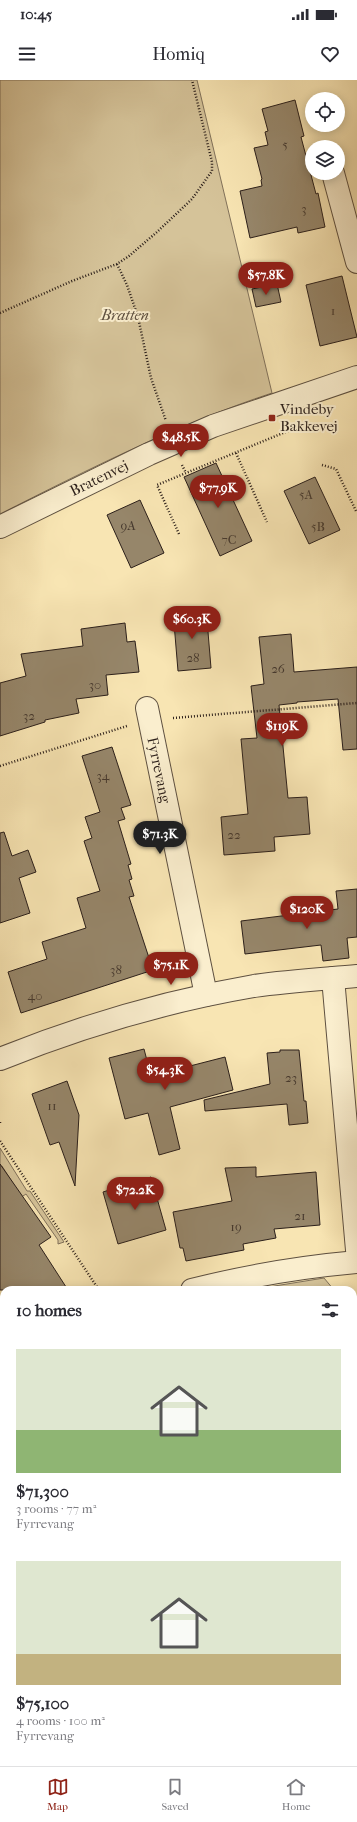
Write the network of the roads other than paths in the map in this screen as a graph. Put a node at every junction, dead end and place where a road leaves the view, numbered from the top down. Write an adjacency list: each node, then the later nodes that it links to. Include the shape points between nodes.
1 (335, 180): 2 (street)
2 (357, 262)
3 (357, 377): 4 (street, Bratenvej, via 235,418 174,443)
4 (0, 527)
5 (148, 714): 8 (street, Fyrrevang)
6 (357, 976): 7 (street)
7 (333, 978): 8 (street, via 255,986); 10 (street)
8 (206, 995): 9 (street, via 94,1024)
9 (0, 1059)
10 (357, 1250)
11 (357, 1262): 12 (street, via 296,1268)
12 (208, 1286)

